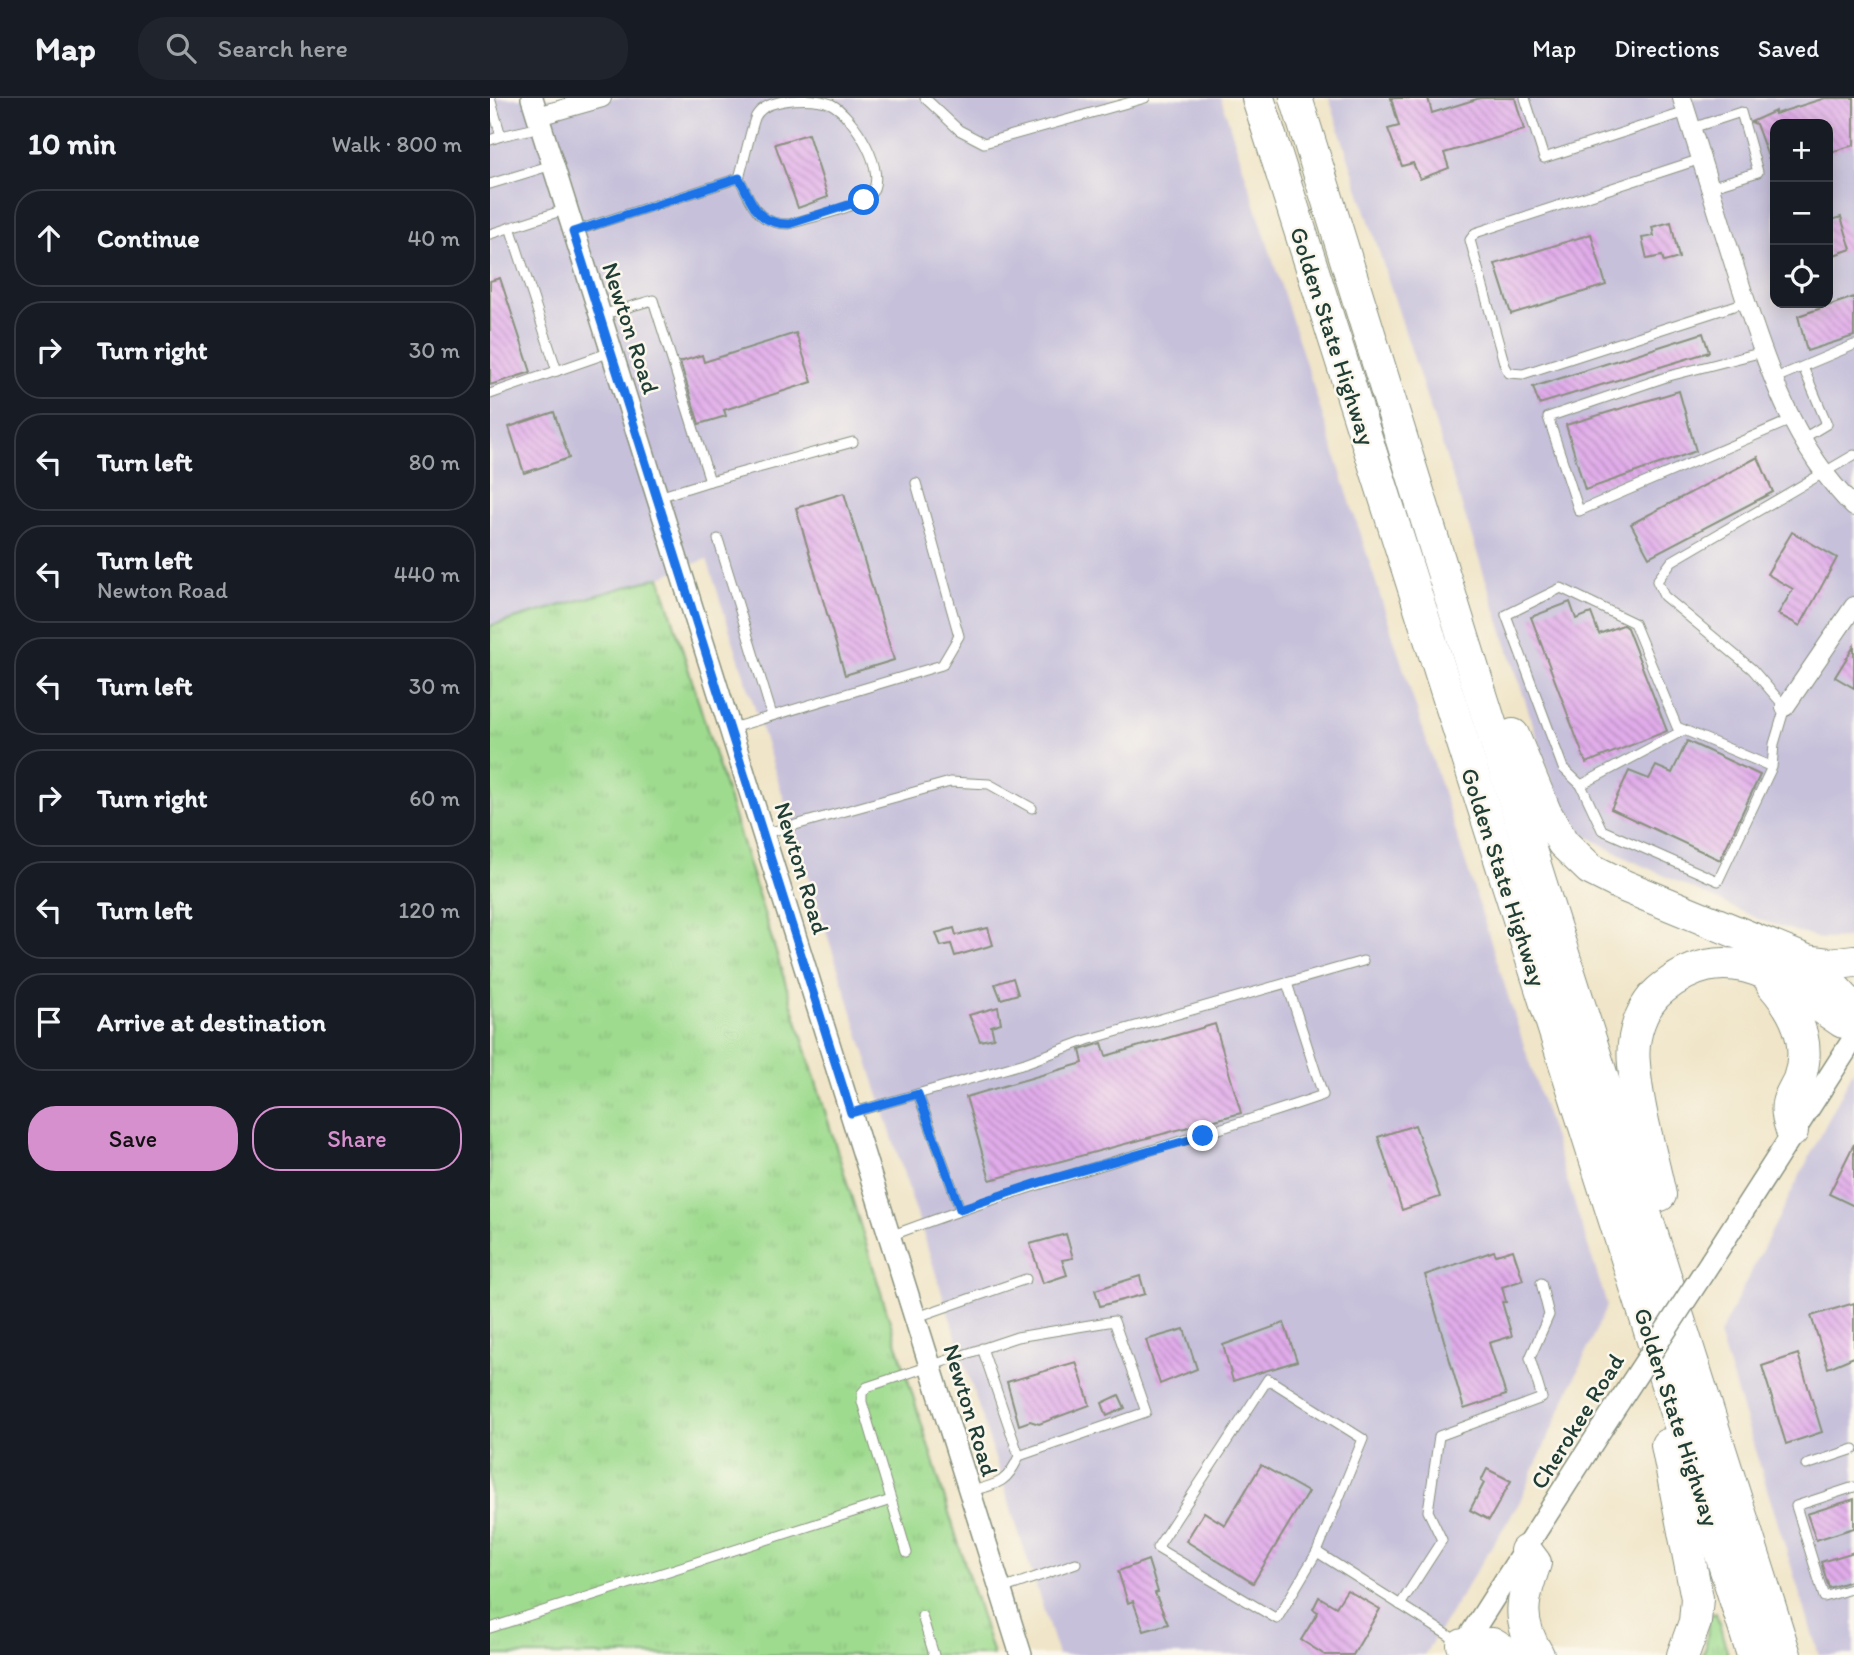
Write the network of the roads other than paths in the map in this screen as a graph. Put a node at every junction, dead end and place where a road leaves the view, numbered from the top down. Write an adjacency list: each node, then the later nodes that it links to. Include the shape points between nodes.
1 (491, 98): 11 (lane)
2 (602, 98): 10 (street)
3 (811, 98): 15 (lane, via 762,109 754,118); 15 (lane, via 830,103 858,127 875,173 872,193 864,200 779,224 757,212)
4 (925, 98): 5 (lane, via 959,130 984,143)
5 (1145, 98)
6 (1258, 98): 68 (highway, Golden State Highway)
7 (1296, 98): 42 (highway, Golden State Highway)
8 (1525, 98): 9 (lane, via 1544,158)
9 (1687, 113): 13 (street); 17 (lane, via 1741,112 1758,172)
10 (537, 114): 11 (lane); 14 (street, Newton Road)
11 (501, 136): 12 (lane)
12 (490, 140)
13 (1700, 159): 17 (street); 22 (lane, via 1475,233 1470,240 1505,366 1509,373 1523,374)
14 (553, 164): 16 (lane); 18 (street, Newton Road)
15 (739, 178): 20 (lane)
16 (490, 184)
17 (1710, 187): 22 (street)
18 (566, 209): 19 (lane); 20 (street, Newton Road)
19 (510, 227): 21 (lane); 28 (lane)
20 (573, 232): 23 (street, Newton Road)
21 (490, 234)
22 (1746, 302): 26 (street)
23 (600, 315): 25 (street, Newton Road); 36 (lane, via 653,300)
24 (1854, 345): 27 (lane)
25 (612, 352): 28 (lane); 38 (street, Newton Road)
26 (1763, 352): 29 (street); 31 (lane, via 1669,376 1548,417 1579,511)
27 (1802, 367): 29 (lane); 32 (lane, via 1827,424)
28 (557, 371): 30 (lane)
29 (1773, 379): 31 (street)
30 (490, 394)
31 (1791, 420): 32 (street)
32 (1802, 439): 35 (street)
33 (853, 442): 36 (lane)
34 (1854, 455): 35 (lane)
35 (1822, 472): 39 (street); 43 (lane, via 1672,561 1657,581 1664,596 1752,668)
36 (710, 481): 38 (lane)
37 (916, 483): 44 (lane, via 959,636 942,665)
38 (657, 498): 45 (street, Newton Road)
39 (1854, 507)
40 (719, 539): 44 (lane)
41 (1854, 606): 43 (street)
42 (1477, 682): 53 (highway, via 1496,693 1545,812 1563,843 1590,869); 63 (highway, Golden State Highway)
43 (1785, 706): 47 (lane)
44 (772, 715): 45 (lane)
45 (730, 729): 50 (street, Newton Road)
46 (1684, 730): 47 (lane); 48 (lane); 48 (lane, via 1677,727 1634,623 1561,588 1506,615 1563,768)
47 (1772, 767): 48 (lane, via 1718,881 1602,830)
48 (1581, 785)
49 (1032, 808): 50 (lane, via 989,784 950,782)
50 (763, 834): 59 (street, Newton Road)
51 (1363, 961): 54 (lane)
52 (1854, 961): 53 (highway)
53 (1769, 962): 55 (highway, via 1786,963 1836,990); 56 (highway, via 1777,978 1843,1022); 60 (highway, via 1802,1036 1800,1078 1788,1104); 63 (highway, via 1705,964 1681,973 1656,993 1642,1013 1633,1063 1669,1240)
54 (1287, 984): 58 (lane); 61 (lane, via 1323,1095)
55 (1854, 1009)
56 (1854, 1021)
57 (1854, 1038): 60 (street, Cherokee Road)
58 (918, 1094): 59 (lane); 61 (lane)
59 (851, 1113): 62 (street, Newton Road)
60 (1792, 1131): 76 (street, Cherokee Road, bridge)
61 (960, 1209): 62 (lane)
62 (889, 1236): 66 (street, Newton Road)
63 (1666, 1274): 92 (highway, Golden State Highway)
64 (1026, 1279): 66 (lane)
65 (1541, 1283): 82 (lane, via 1549,1315 1530,1358 1542,1398 1439,1436 1428,1511 1441,1541)
66 (915, 1318): 69 (street, Newton Road)
67 (982, 1348): 69 (lane); 71 (lane); 71 (lane, via 1017,1337 1114,1321 1146,1412)
68 (1655, 1349): 90 (highway, via 1657,1397 1697,1598 1695,1622); 91 (highway, Golden State Highway)
69 (930, 1365): 74 (street, Newton Road); 75 (lane, via 867,1387 862,1393)
70 (1854, 1449): 72 (lane)
71 (1019, 1456): 74 (lane, via 1010,1476)
72 (1806, 1465)
73 (1854, 1487): 80 (lane, via 1796,1506 1825,1597)
74 (970, 1492): 81 (street, Newton Road)
75 (891, 1500): 78 (lane); 84 (lane)
76 (1526, 1551): 85 (street, Cherokee Road); 89 (highway, via 1535,1563 1523,1598 1523,1624)
77 (1317, 1552): 77 (lane, via 1363,1439 1268,1379 1157,1548 1277,1619); 82 (lane)
78 (907, 1553)
79 (1076, 1563): 81 (lane)
80 (1854, 1588)
81 (1000, 1590): 87 (street, Newton Road)
82 (1400, 1605): 85 (lane)
83 (922, 1616): 86 (lane)
84 (490, 1628)
85 (1464, 1652): 88 (highway, via 1492,1644)
86 (934, 1655)
87 (1021, 1655)
88 (1510, 1655)
89 (1538, 1655)
90 (1683, 1655)
91 (1753, 1655)
92 (1785, 1655)

